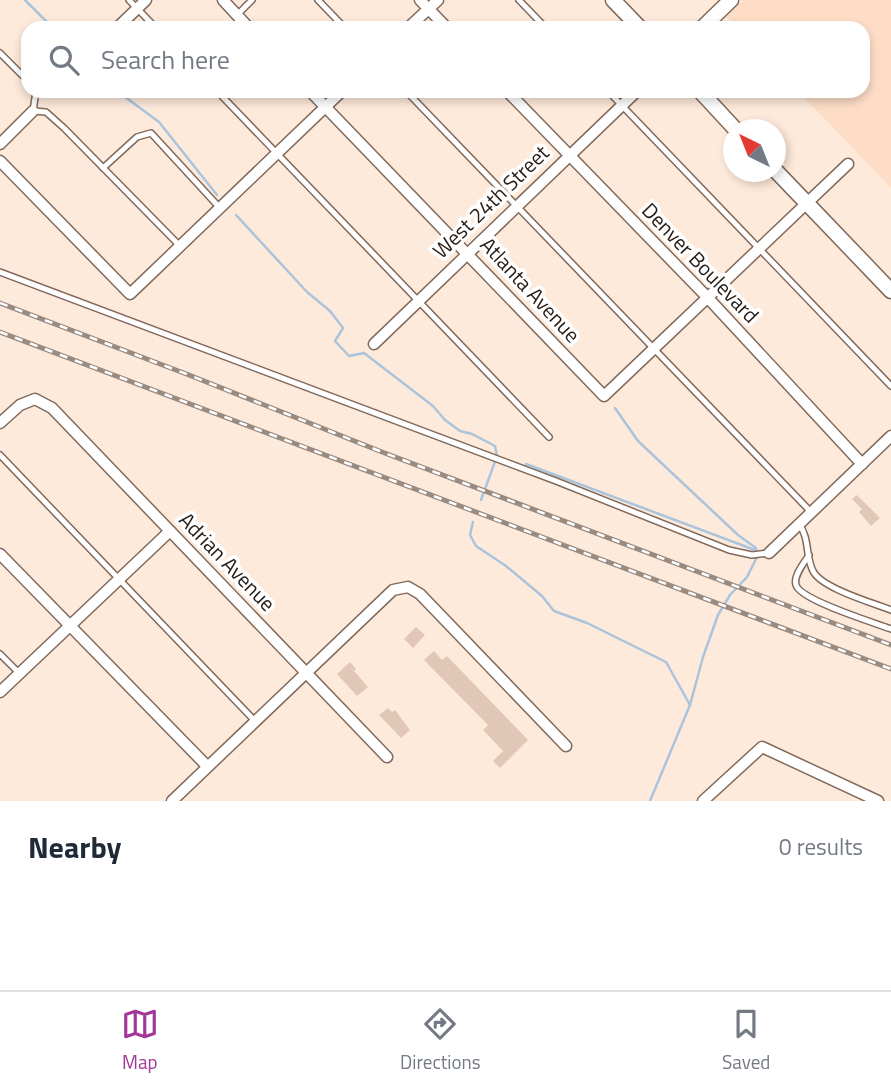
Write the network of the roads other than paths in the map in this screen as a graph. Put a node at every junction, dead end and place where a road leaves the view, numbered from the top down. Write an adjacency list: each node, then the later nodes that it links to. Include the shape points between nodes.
1 (223, 0): 11 (street)
2 (252, 0): 11 (lane)
3 (318, 0): 15 (lane)
4 (419, 0): 10 (street)
5 (438, 0): 10 (street)
6 (519, 0): 18 (lane)
7 (613, 0): 19 (street)
8 (137, 3): 12 (street); 13 (lane)
9 (722, 3): 20 (street)
10 (428, 9): 16 (street); 17 (street)
11 (237, 15): 14 (street)
12 (123, 21)
13 (151, 21)
14 (243, 21)
15 (338, 21)
16 (415, 21)
17 (440, 21)
18 (539, 21)
19 (633, 21)
20 (708, 21)
21 (0, 52): 22 (lane)
22 (21, 74)
23 (35, 98): 34 (lane)
24 (224, 98): 37 (lane)
25 (317, 98): 33 (street, Atlanta Avenue)
26 (335, 98): 33 (street)
27 (413, 98): 44 (lane)
28 (514, 98): 38 (street, Denver Boulevard)
29 (615, 98): 32 (lane)
30 (630, 98): 32 (street, West 24th Street)
31 (706, 98): 35 (street)
32 (622, 106): 38 (street, West 24th Street); 47 (lane)
33 (326, 107): 37 (street); 48 (street, Atlanta Avenue)
34 (33, 111): 36 (street); 41 (lane, via 46,111)
35 (726, 119)
36 (0, 144)
37 (277, 154): 45 (street); 52 (lane)
38 (569, 156): 44 (street, West 24th Street); 51 (street, Denver Boulevard)
39 (0, 162): 46 (street, via 130,294)
40 (848, 164): 43 (street)
41 (103, 168): 45 (lane, via 137,136 151,134); 46 (lane)
42 (786, 182): 43 (street)
43 (806, 203): 47 (street); 50 (street)
44 (517, 206): 48 (street, West 24th Street); 54 (lane)
45 (220, 208): 46 (street)
46 (180, 247)
47 (759, 249): 51 (street); 55 (lane)
48 (468, 252): 52 (street, West 24th Street); 54 (street, Atlanta Avenue, via 604,396)
49 (0, 272): 64 (lane, via 729,550 752,555)
50 (891, 290)
51 (708, 298): 54 (street); 60 (street, Denver Boulevard)
52 (419, 301): 53 (street, West 24th Street); 58 (lane)
53 (374, 344)
54 (653, 350): 61 (lane)
55 (891, 386)
56 (0, 424): 63 (street, Adrian Avenue, via 20,405 35,399 52,408)
57 (891, 436): 60 (street)
58 (549, 437)
59 (0, 455): 67 (lane)
60 (862, 464): 61 (street)
61 (811, 512): 62 (street)
62 (799, 524): 64 (street); 66 (lane, via 806,533)
63 (170, 531): 67 (street); 72 (street, Adrian Avenue)
64 (769, 552)
65 (0, 554): 69 (street)
66 (808, 555): 68 (lane, via 813,573 823,583); 70 (lane, via 796,577 798,590 824,605)
67 (119, 580): 69 (street); 75 (lane)
68 (891, 610)
69 (70, 627): 73 (street); 78 (street)
70 (891, 629)
71 (0, 654): 73 (lane)
72 (307, 672): 75 (street); 76 (street, via 393,590 408,587 420,594); 77 (street, Adrian Avenue)
73 (20, 674): 74 (street)
74 (0, 692)
75 (256, 721): 78 (street)
76 (566, 746)
77 (387, 757)
78 (207, 766): 79 (street)
79 (172, 801)
80 (704, 801): 81 (street, via 762,747)
81 (878, 801)

